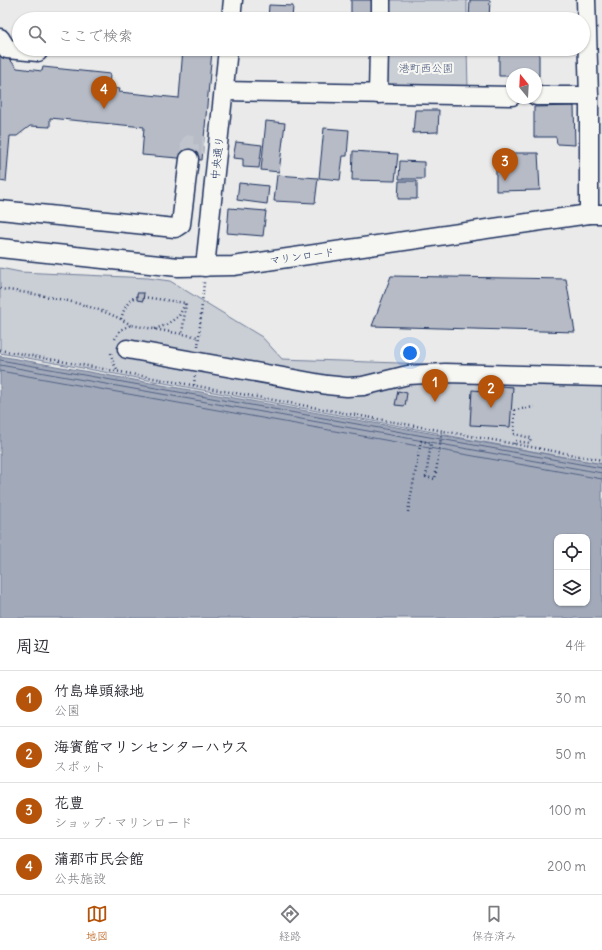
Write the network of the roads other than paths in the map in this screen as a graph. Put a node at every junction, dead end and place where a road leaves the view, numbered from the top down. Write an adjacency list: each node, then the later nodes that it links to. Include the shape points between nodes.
1 (233, 0): 4 (street)
2 (381, 0): 5 (street)
3 (586, 0): 6 (street)
4 (232, 12)
5 (380, 12)
6 (586, 12)
7 (0, 38): 8 (street, via 7,49)
8 (12, 49)
9 (227, 56): 12 (street, 中央通り)
10 (379, 56): 13 (street)
11 (588, 56): 16 (street)
12 (224, 91): 13 (street); 21 (street, 中央通り, via 211,146)
13 (378, 94): 14 (street)
14 (506, 96)
15 (542, 96): 16 (street)
16 (589, 96): 19 (street)
17 (188, 159): 18 (street, via 181,224 176,228)
18 (0, 210)
19 (596, 214): 21 (street, マリンロード, via 233,266)
20 (0, 248): 21 (street, マリンロード, via 178,267)
21 (205, 267)
22 (127, 349): 23 (street, via 348,387 408,375 445,373)
23 (602, 377)

